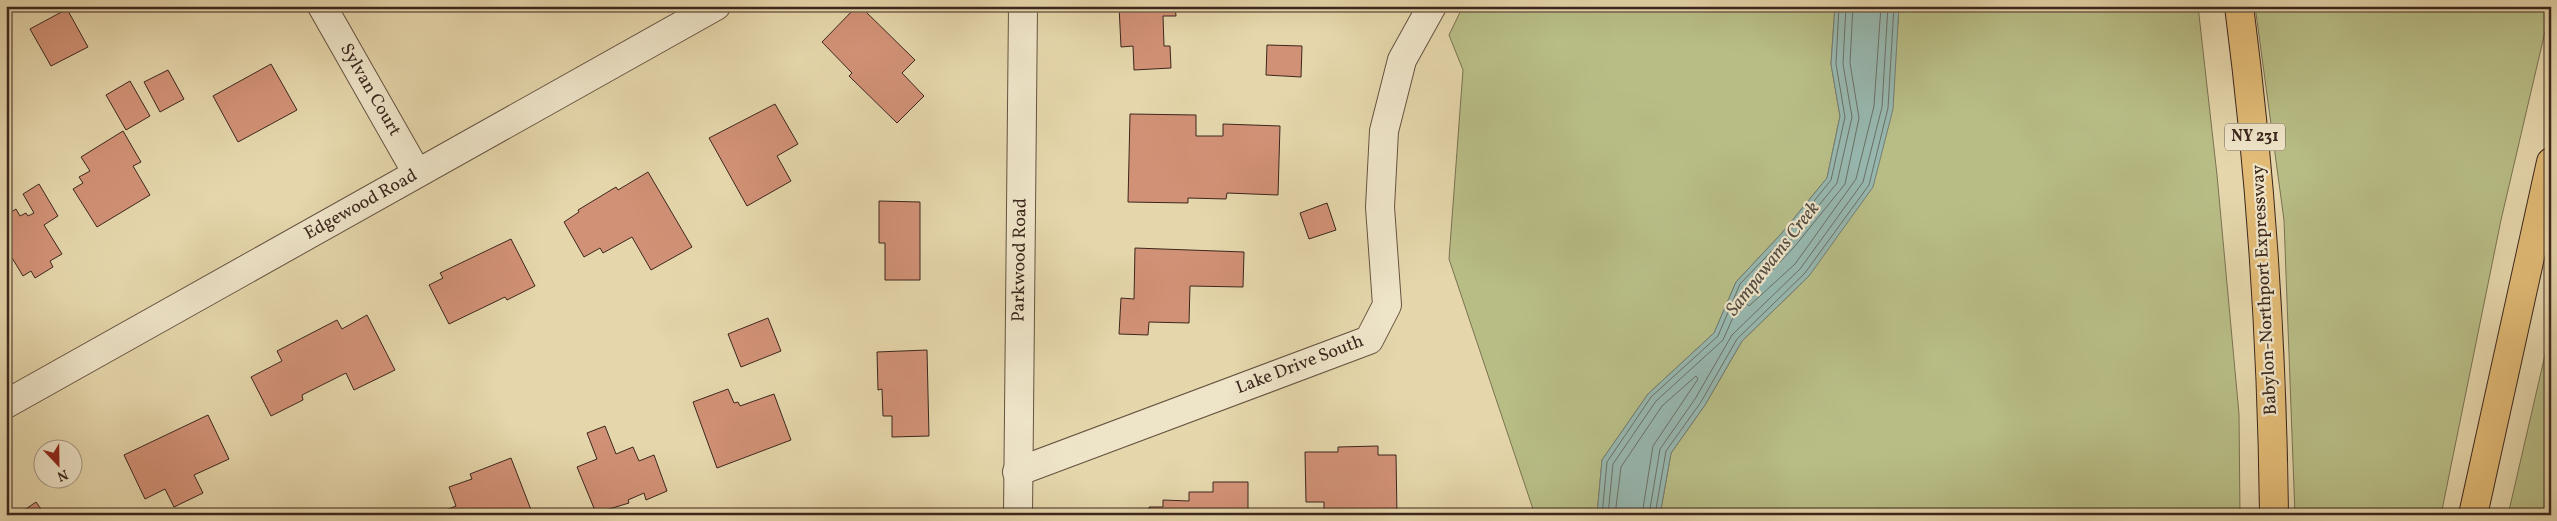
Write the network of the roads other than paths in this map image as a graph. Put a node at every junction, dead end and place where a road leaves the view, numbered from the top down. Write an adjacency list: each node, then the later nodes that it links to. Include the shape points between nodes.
1 (322, 6): 7 (street, Sylvan Court)
2 (716, 6): 7 (street, Edgewood Road)
3 (1024, 6): 9 (street, Parkwood Road)
4 (1432, 6): 9 (street, Lake Drive South, via 1402,60 1384,130 1380,207 1387,305 1369,340)
5 (2239, 6): 11 (main road, Babylon-Northport Expressway / NY 231, via 2266,269)
6 (2551, 162): 12 (main road)
7 (417, 173): 8 (street, Edgewood Road)
8 (6, 404)
9 (1017, 472): 10 (street, Parkwood Road)
10 (1018, 515)
11 (2274, 515)
12 (2473, 515)

